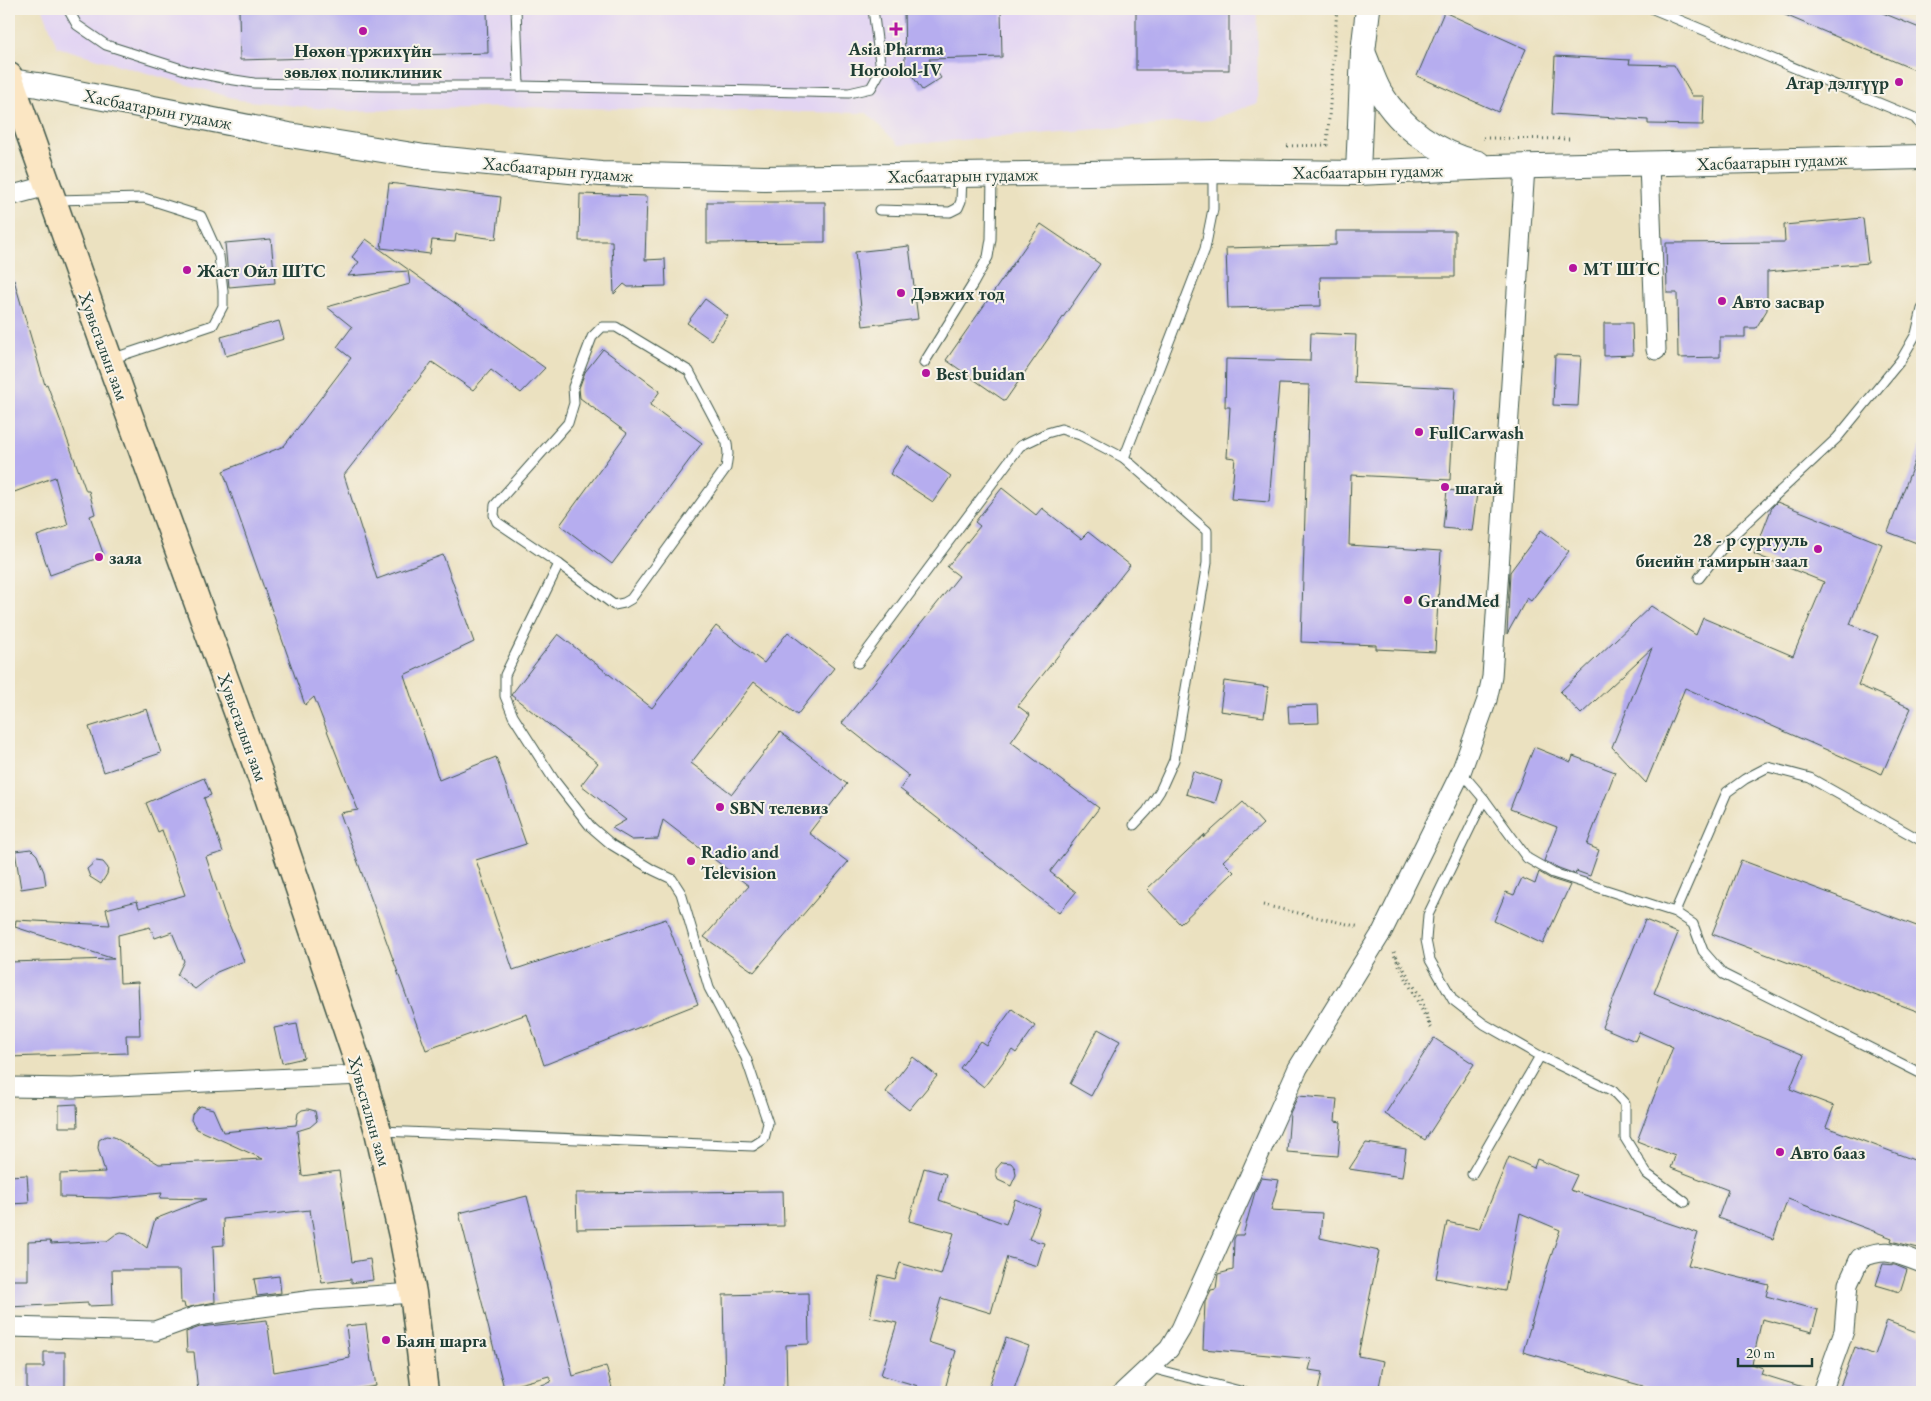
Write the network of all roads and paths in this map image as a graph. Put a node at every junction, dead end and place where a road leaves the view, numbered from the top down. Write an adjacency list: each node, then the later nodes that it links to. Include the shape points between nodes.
1 (68, 9): 9 (lane, via 76,25 106,45 228,80 381,86)
2 (516, 9): 9 (lane)
3 (874, 9): 9 (lane, via 881,70 871,88 849,94)
4 (1337, 9): 13 (path, via 1327,145)
5 (1368, 9): 7 (street)
6 (1653, 9): 10 (lane, via 1915,118)
7 (1363, 52): 16 (street, via 1379,92 1401,120 1428,143 1460,159); 19 (street)
8 (10, 79): 21 (street, Хасбаатарын гудамж, via 289,135 425,157 591,174 764,178); 22 (main road, Хувьсгалын зам)
9 (519, 86)
10 (1922, 127)
11 (1476, 135): 12 (path, via 1484,138)
12 (1574, 139)
13 (1287, 146)
14 (1922, 157): 15 (street, Хасбаатарын гудамж)
15 (1649, 164): 17 (street, Хасбаатарын гудамж); 26 (street)
16 (1494, 167): 17 (street, Хасбаатарын гудамж); 19 (street, Хасбаатарын гудамж)
17 (1525, 168): 33 (street, via 1492,677 1488,700)
18 (1212, 171): 19 (street, Хасбаатарын гудамж); 20 (street, Хасбаатарын гудамж); 29 (lane, via 1213,209 1205,248)
19 (1358, 173)
20 (992, 174): 21 (street, Хасбаатарын гудамж); 28 (lane, via 988,257)
21 (962, 175): 24 (lane, via 961,201 958,208 950,212)
22 (49, 193): 23 (street); 27 (main road, Хувьсгалын зам); 27 (lane, via 144,198 201,216 219,256 223,306 213,325)
23 (9, 196)
24 (880, 210)
25 (1922, 310): 31 (lane, via 1916,334 1900,360 1837,438 1731,537)
26 (1656, 350)
27 (109, 359): 40 (main road, Хувьсгалын зам, via 268,797)
28 (924, 363)
29 (1124, 458): 32 (lane, via 1061,429 1020,446); 35 (lane, via 1207,531 1208,545 1174,760 1160,791)
30 (559, 564): 30 (lane, via 497,522 495,506 568,423 574,403 573,387 592,337 602,327 616,327 689,371 727,443 726,468 631,599 624,604 614,604); 42 (lane, via 505,675 504,696 554,780 590,826 612,845 672,879 681,893 709,988 746,1058 765,1114 768,1123 764,1140 753,1146)
31 (1699, 578)
32 (858, 663)
33 (1461, 772): 34 (lane); 48 (street, via 1382,932 1298,1068 1181,1329 1169,1349)
34 (1484, 800): 37 (lane, via 1527,858 1553,873); 38 (lane, via 1428,915 1426,940 1430,960 1453,1000 1484,1024)
35 (1134, 825)
36 (1922, 841): 37 (lane, via 1810,778 1768,767 1727,792)
37 (1675, 912): 39 (lane, via 1693,924 1703,951 1723,974)
38 (1540, 1056): 43 (lane); 44 (lane, via 1613,1091 1625,1104 1626,1138 1647,1174)
39 (1922, 1074)
40 (362, 1075): 41 (street, via 72,1088); 42 (main road, Хувьсгалын зам)
41 (9, 1087)
42 (378, 1131): 46 (main road, Хувьсгалын зам)
43 (1472, 1174)
44 (1685, 1202)
45 (1922, 1263): 52 (street, via 1887,1251 1860,1258 1848,1284 1844,1331)
46 (412, 1293): 47 (street, via 313,1300 197,1316 155,1331); 49 (main road, Хувьсгалын зам)
47 (9, 1327)
48 (1151, 1368): 50 (street); 51 (lane)
49 (425, 1392)
50 (1123, 1392)
51 (1244, 1392)
52 (1822, 1392)

